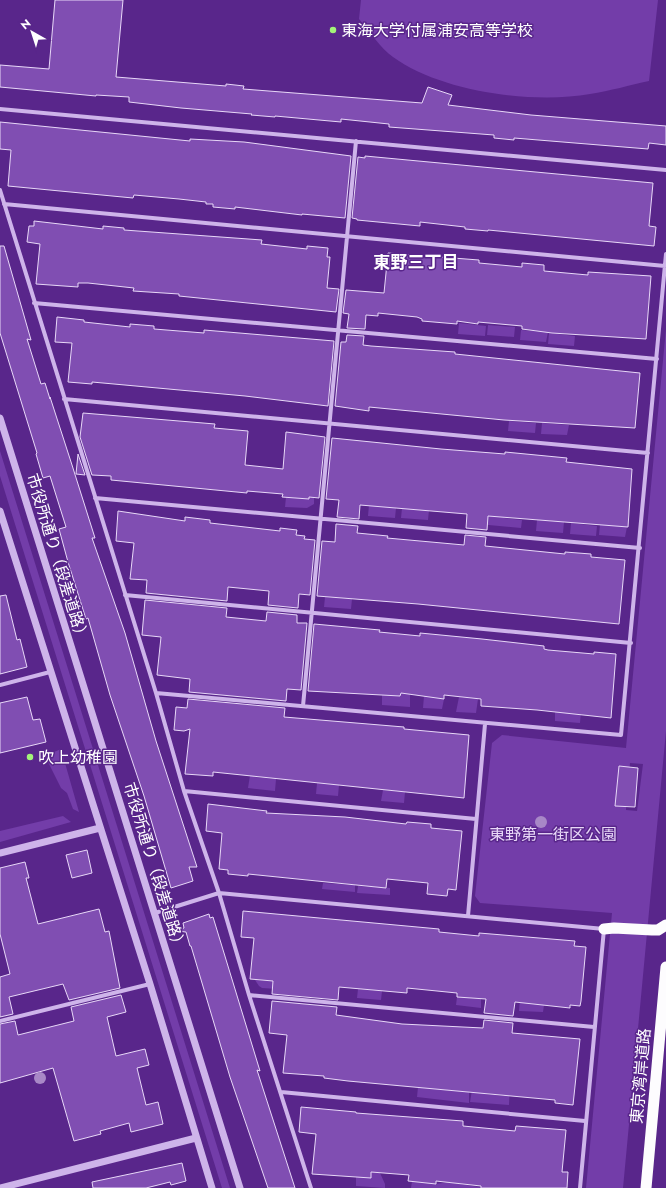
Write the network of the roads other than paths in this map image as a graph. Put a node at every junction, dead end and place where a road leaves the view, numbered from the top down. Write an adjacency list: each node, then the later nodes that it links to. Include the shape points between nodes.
1 (0, 109): 2 (street)
2 (356, 141): 3 (street); 6 (street)
3 (666, 170)
4 (0, 190): 5 (street)
5 (4, 204): 6 (street); 9 (street)
6 (347, 236): 8 (street); 10 (street)
7 (666, 254): 8 (street)
8 (665, 266): 11 (street)
9 (34, 303): 10 (street); 12 (street)
10 (338, 330): 11 (street); 14 (street)
11 (656, 359): 15 (street)
12 (64, 399): 14 (street); 16 (street)
13 (0, 418): 33 (street, 市役所通り（段差道路）)
14 (330, 424): 15 (street); 18 (street)
15 (648, 453): 19 (street)
16 (95, 498): 18 (street); 20 (street)
17 (1, 516): 23 (street)
18 (321, 518): 19 (street); 21 (street)
19 (640, 548): 22 (street)
20 (125, 595): 21 (street); 25 (street)
21 (312, 613): 22 (street); 26 (street)
22 (631, 643): 27 (street, via 621,735)
23 (50, 672): 24 (street); 30 (street)
24 (0, 685)
25 (156, 693): 26 (street); 28 (street)
26 (303, 706): 27 (street)
27 (485, 724): 29 (street)
28 (184, 791): 29 (street); 32 (street)
29 (476, 819): 34 (street)
30 (100, 828): 31 (street); 38 (street)
31 (0, 853)
32 (219, 893): 33 (street); 34 (street); 39 (street)
33 (155, 913): 47 (street, 市役所通り（段差道路）)
34 (468, 916): 36 (street)
35 (666, 925): 36 (highway, via 658,930)
36 (604, 929): 41 (street)
37 (666, 967): 50 (highway, 東京湾岸道路)
38 (150, 984): 40 (street); 44 (street)
39 (249, 995): 41 (street); 42 (street)
40 (0, 1021)
41 (594, 1027): 43 (street)
42 (281, 1092): 43 (street); 48 (street)
43 (585, 1121): 49 (street)
44 (196, 1138): 45 (street); 46 (street)
45 (0, 1188)
46 (212, 1188)
47 (240, 1188)
48 (311, 1188)
49 (580, 1188)
50 (646, 1188)

